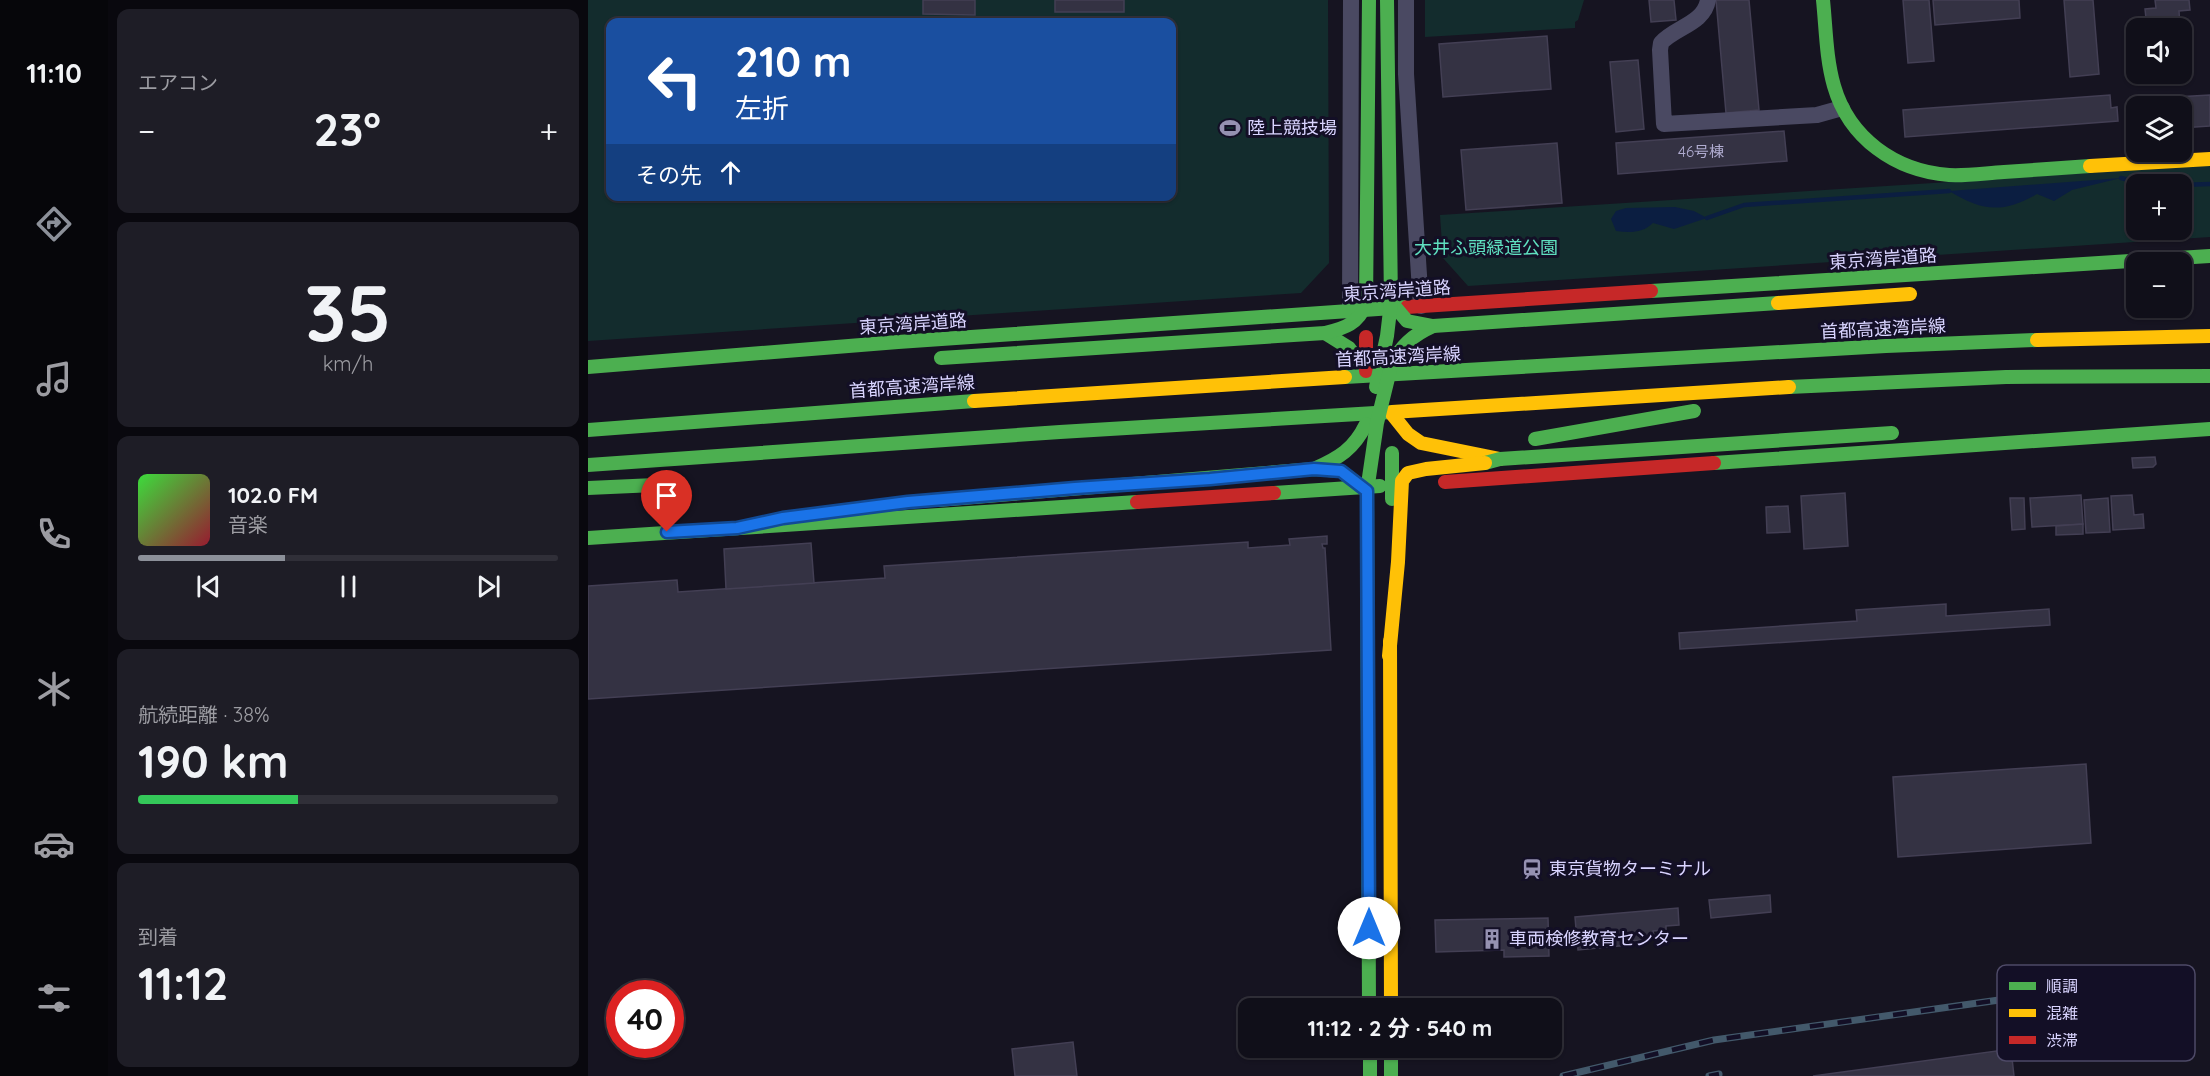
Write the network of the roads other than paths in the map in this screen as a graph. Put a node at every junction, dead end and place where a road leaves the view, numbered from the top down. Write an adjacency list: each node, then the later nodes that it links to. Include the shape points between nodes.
1 (1351, 0): 16 (street)
2 (1369, 0): 14 (main road)
3 (1387, 0): 13 (main road)
4 (1406, 0): 15 (street, via 1406,74)
5 (1708, 0): 7 (street, via 1705,11 1661,43 1664,124 1817,115)
6 (1823, 0): 7 (main road, via 1829,63)
7 (1842, 108): 8 (main road, via 1857,132 1880,153 1930,174 1973,175)
8 (2210, 159)
9 (2210, 256): 10 (main road, 東京湾岸道路)
10 (2017, 269): 11 (main road); 15 (main road, 東京湾岸道路)
11 (1942, 286)
12 (1918, 293): 17 (main road, bridge)
13 (1391, 302): 17 (main road, bridge, via 1407,321); 25 (main road, bridge); 27 (main road, bridge, via 1387,336)
14 (1366, 304): 19 (main road, bridge, via 1355,322); 27 (main road)
15 (1421, 306): 16 (main road, 東京湾岸道路)
16 (1350, 312): 22 (main road, 東京湾岸道路)
17 (1432, 326): 25 (main road, via 1405,342)
18 (2210, 326): 21 (main road)
19 (1325, 333): 24 (main road, bridge); 27 (main road, via 1344,342)
20 (2210, 336): 21 (main road, 首都高速湾岸線)
21 (2058, 339): 30 (main road, 首都高速湾岸線)
22 (747, 355): 23 (main road); 26 (main road, 東京湾岸道路)
23 (871, 358)
24 (936, 358)
25 (1391, 366): 32 (main road, bridge); 35 (main road, bridge)
26 (588, 367)
27 (1372, 374): 32 (main road, bridge)
28 (2210, 377): 31 (main road)
29 (1096, 379): 30 (main road)
30 (1281, 381): 39 (main road, 首都高速湾岸線)
31 (1887, 381): 33 (main road); 45 (main road)
32 (1373, 396): 35 (main road); 36 (main road)
33 (1749, 404)
34 (1703, 410): 42 (main road)
35 (1386, 413): 43 (main road); 43 (main road); 44 (main road, via 1411,439); 49 (main road, bridge)
36 (1366, 424): 46 (main road, via 1352,450); 49 (main road, bridge)
37 (2084, 424): 40 (main road)
38 (2210, 429): 40 (main road)
39 (588, 430)
40 (2167, 432): 52 (main road)
41 (1898, 433): 44 (main road, bridge)
42 (1535, 439)
43 (1392, 443): 54 (main road, bridge)
44 (1500, 459): 54 (main road, bridge, via 1417,470 1404,476)
45 (588, 465)
46 (1314, 469): 49 (main road, bridge, via 1341,471); 50 (main road, bridge)
47 (655, 485): 48 (main road)
48 (588, 488)
49 (1367, 491): 55 (main road)
50 (933, 500)
51 (897, 504): 52 (main road, via 783,518)
52 (737, 528): 53 (main road)
53 (588, 538)
54 (1389, 656): 56 (main road)
55 (1369, 998)
56 (1391, 998)
57 (1370, 1058): 59 (main road)
58 (1391, 1058): 60 (main road)
59 (1370, 1076)
60 (1391, 1076)

